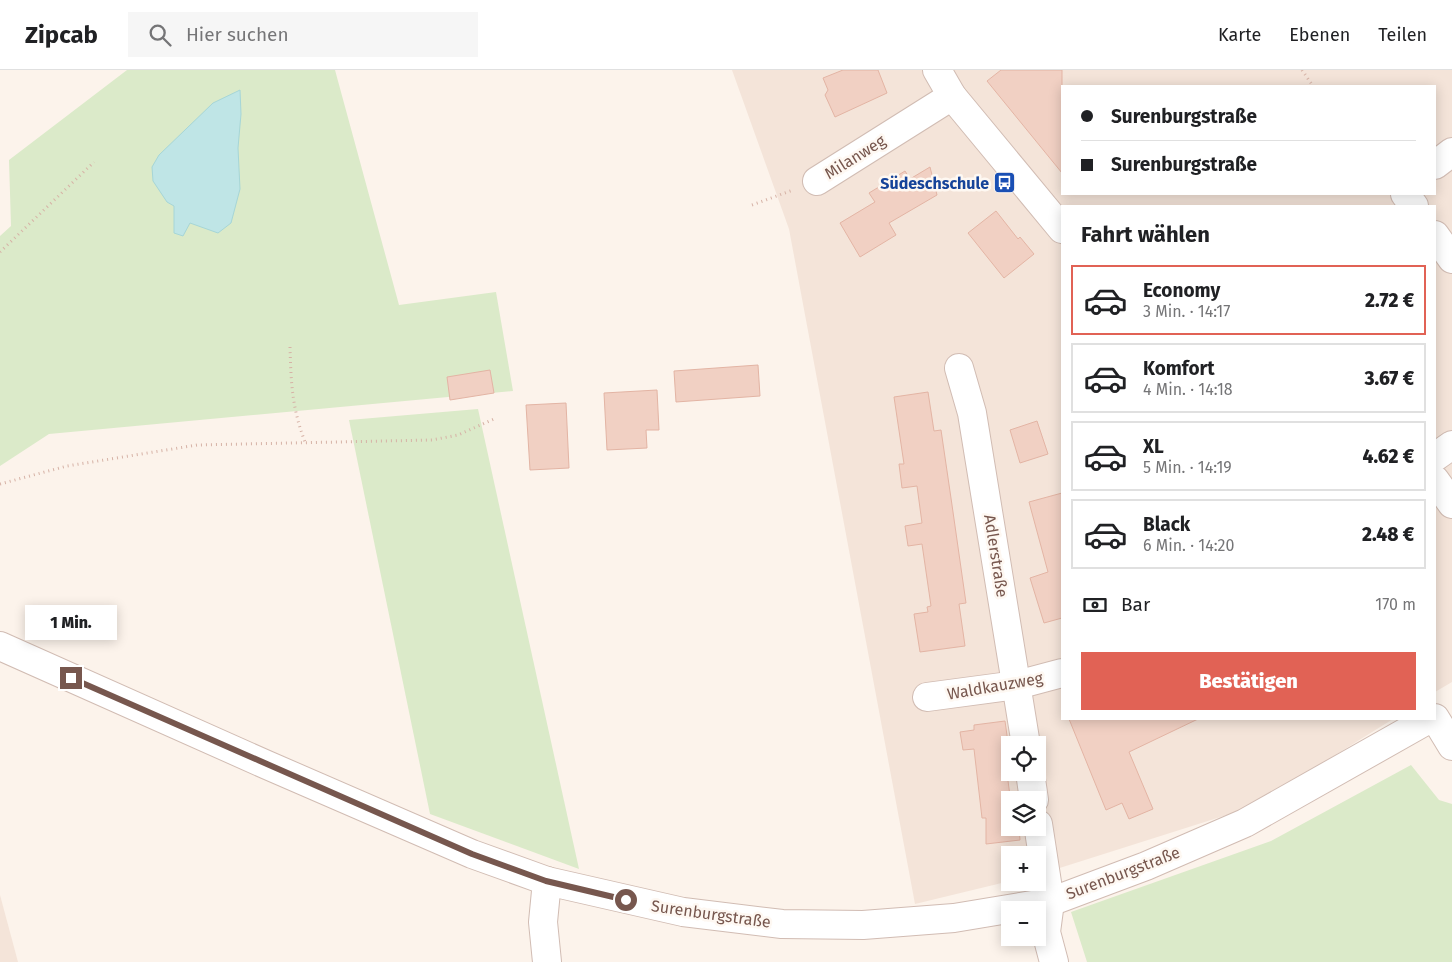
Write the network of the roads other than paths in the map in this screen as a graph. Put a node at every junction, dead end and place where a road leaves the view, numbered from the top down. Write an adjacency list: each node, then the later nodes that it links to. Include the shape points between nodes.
1 (937, 70): 2 (street)
2 (952, 96): 5 (street, Milanweg); 6 (street)
3 (1452, 152): 4 (street)
4 (1436, 164)
5 (817, 181)
6 (1061, 228)
7 (1436, 236): 8 (street)
8 (1452, 259)
9 (959, 368): 16 (street, Adlerstraße, via 972,413)
10 (1452, 445): 11 (street)
11 (1436, 456)
12 (1436, 481): 13 (street)
13 (1452, 504)
14 (0, 646): 25 (street, Surenburgstraße, via 472,854)
15 (1061, 673): 16 (street, Waldkauzweg)
16 (1017, 685): 17 (street, Waldkauzweg); 22 (street, Adlerstraße)
17 (927, 697)
18 (1452, 705): 19 (street)
19 (1436, 716)
20 (1436, 719): 23 (street)
21 (1427, 720): 26 (street, Surenburgstraße, via 1244,823 1146,866)
22 (1025, 736)
23 (1452, 746)
24 (1040, 836): 26 (street)
25 (546, 881): 26 (street, Surenburgstraße, via 683,912 782,924 863,925 944,918); 27 (street, via 543,922)
26 (1050, 902): 28 (street, via 1046,932)
27 (547, 962)
28 (1054, 962)

